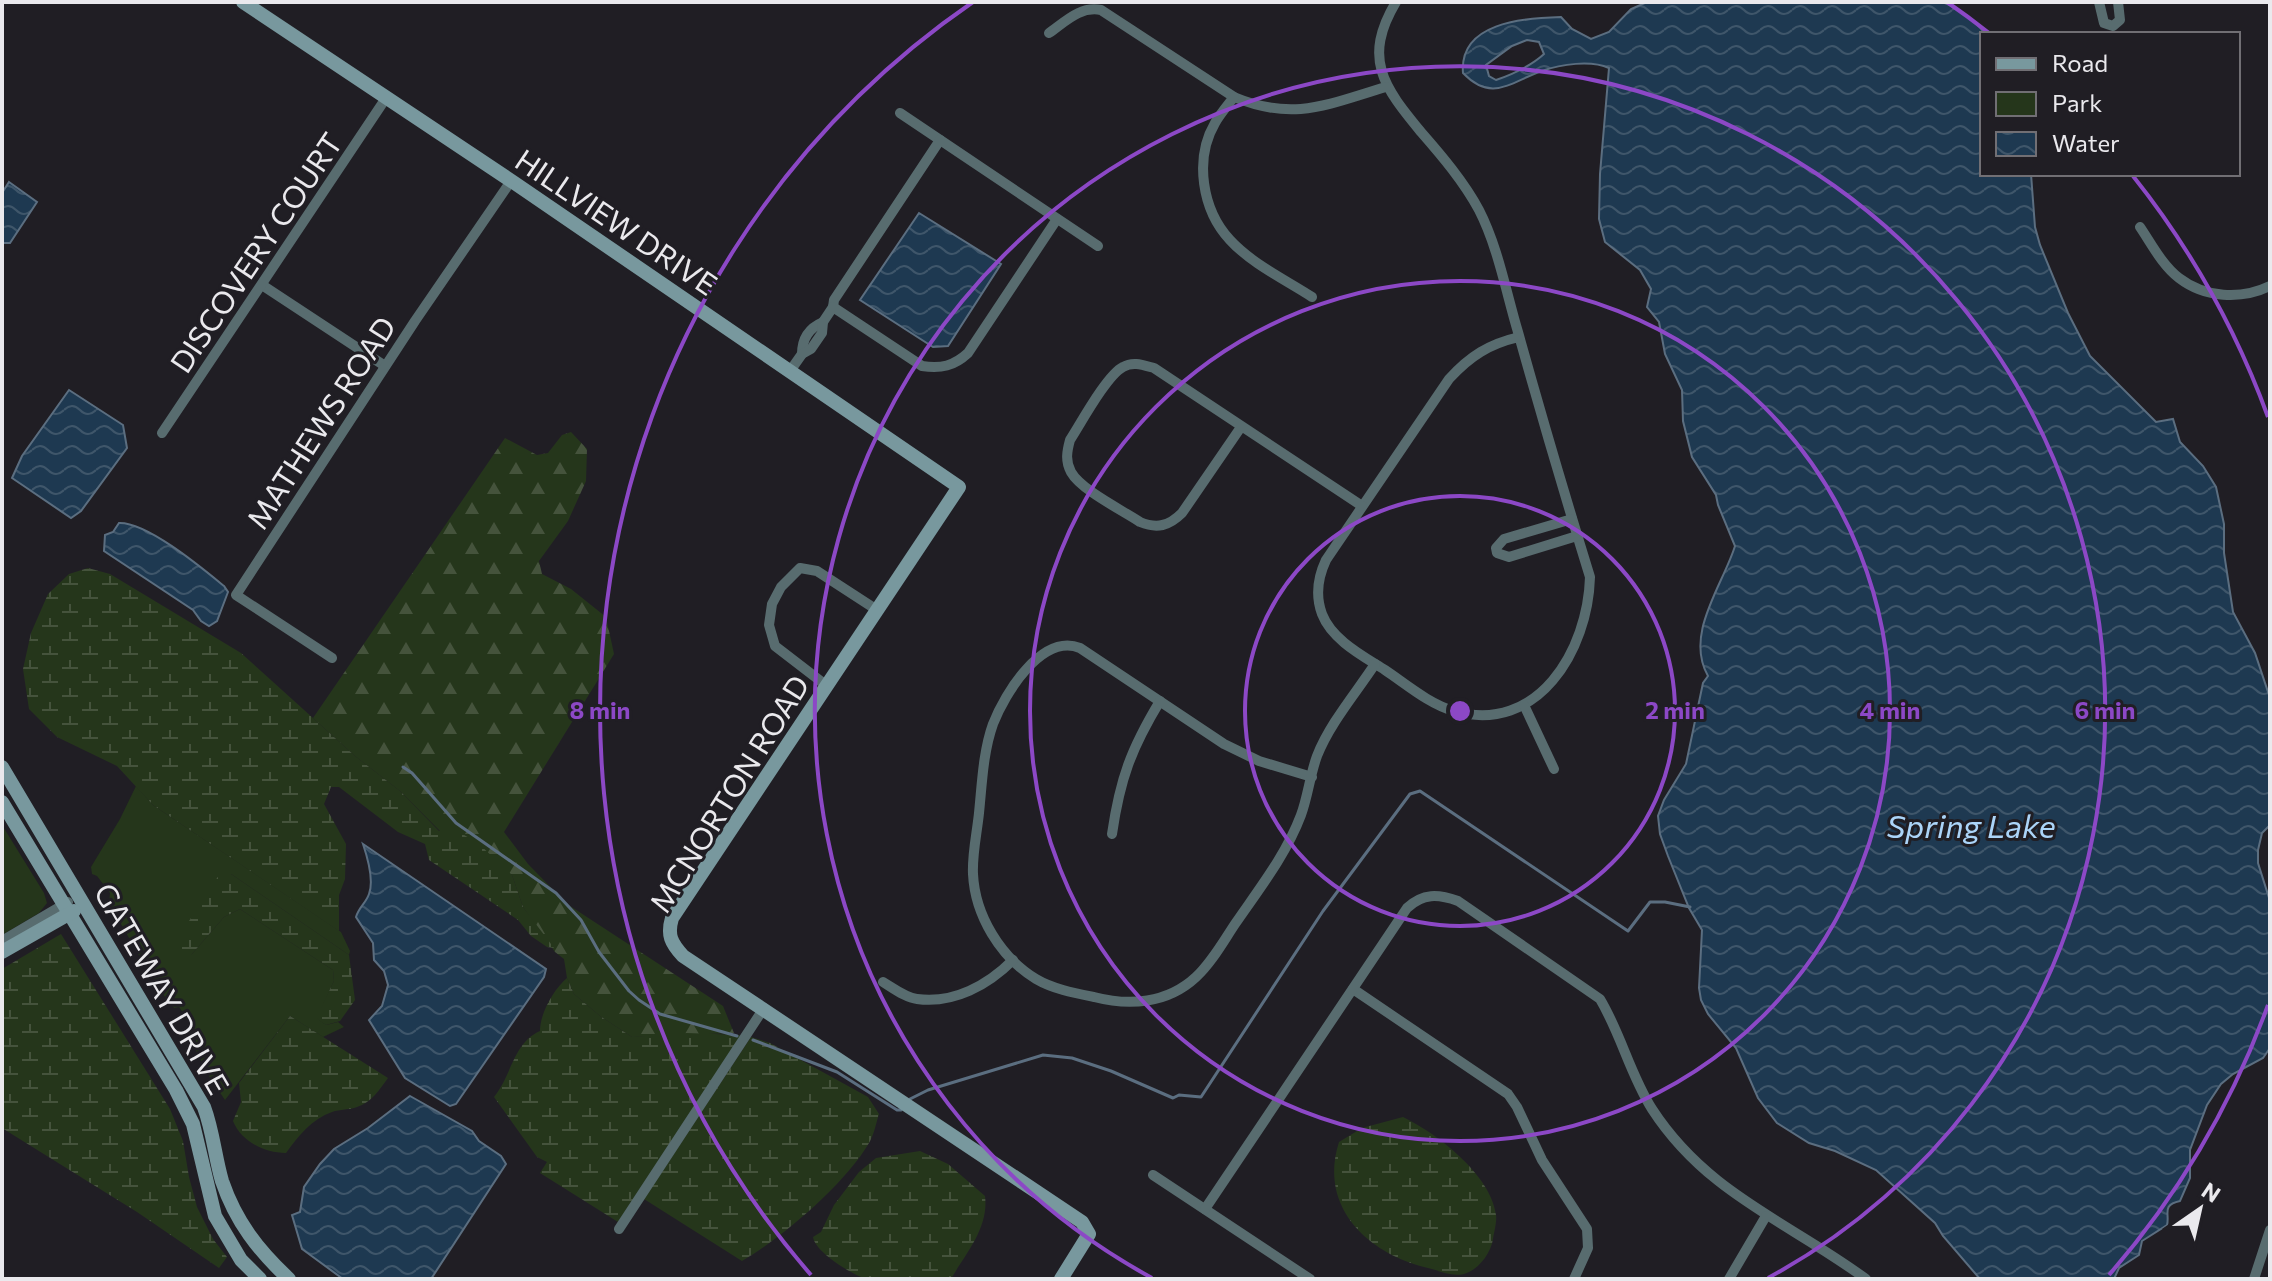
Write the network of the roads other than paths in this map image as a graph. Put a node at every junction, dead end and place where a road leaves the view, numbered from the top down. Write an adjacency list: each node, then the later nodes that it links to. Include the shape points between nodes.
1 (243, 2): 8 (street, HILLVIEW DRIVE)
2 (1396, 2): 6 (street, via 1379,44)
3 (2099, 2): 4 (street, via 2104,23 2113,26 2120,20)
4 (2118, 2)
5 (1049, 33): 7 (street, via 1081,11 1101,10)
6 (1386, 87): 7 (street, via 1297,111 1266,109); 19 (street, via 1479,210)
7 (1234, 97): 17 (street, via 1215,123 1204,155 1210,207 1231,241)
8 (386, 98): 11 (street, HILLVIEW DRIVE); 15 (street, DISCOVERY COURT)
9 (900, 113): 10 (street)
10 (940, 140): 12 (street); 18 (street)
11 (511, 181): 20 (street, MATHEWS ROAD); 21 (street, HILLVIEW DRIVE)
12 (1057, 219): 14 (street); 18 (street, via 957,363 922,366)
13 (2140, 227): 16 (street, via 2168,267 2195,287 2238,296)
14 (1098, 246)
15 (262, 285): 20 (street); 23 (street, DISCOVERY COURT)
16 (2270, 286)
17 (1312, 297)
18 (833, 307): 21 (street, via 822,333 812,338 811,349)
19 (1519, 337): 25 (street, via 1482,349 1449,379); 26 (street)
20 (385, 366): 29 (street, MATHEWS ROAD, via 236,595)
21 (790, 371): 24 (street, HILLVIEW DRIVE)
22 (1241, 427): 22 (street, via 1154,368 1124,366 1070,440 1067,462 1079,482 1140,522 1162,526 1182,513); 25 (street)
23 (162, 433)
24 (959, 487): 28 (street, MCNORTON ROAD)
25 (1362, 506): 30 (street, via 1321,571 1318,597 1331,630)
26 (1572, 519): 27 (street); 27 (street, via 1504,539 1497,553 1509,557)
27 (1577, 536): 33 (street, via 1590,577 1585,617 1559,673)
28 (877, 610): 31 (street, MCNORTON ROAD); 31 (street, via 817,571 800,568 781,587 769,625 775,646)
29 (332, 658)
30 (1375, 664): 33 (street, via 1454,711 1505,712); 36 (street, via 1324,742)
31 (827, 686): 46 (street, MCNORTON ROAD, via 669,928 673,945 683,956)
32 (1160, 701): 36 (street, via 1224,744); 38 (street, via 1126,766); 43 (street, via 1080,648 1058,645 1034,660 1000,709 986,748 973,872 980,911)
33 (1524, 705): 35 (street)
34 (2, 767): 39 (street, GATEWAY DRIVE)
35 (1554, 769)
36 (1312, 777): 43 (street, via 1283,853 1210,960 1179,989 1138,1003 1115,1002 1060,989)
37 (2, 802): 40 (street, GATEWAY DRIVE)
38 (1112, 834)
39 (82, 899): 40 (street); 47 (street, GATEWAY DRIVE, via 204,1107)
40 (66, 909): 41 (street); 42 (street); 48 (street, GATEWAY DRIVE, via 176,1090 193,1124)
41 (2, 941)
42 (2, 952)
43 (1013, 960): 44 (street, via 994,979 957,997 915,999)
44 (883, 982)
45 (1353, 989): 50 (street); 51 (street, via 1416,899 1442,895 1458,901 1600,999 1633,1076 1674,1139 1700,1168); 58 (street, via 1508,1094 1587,1229 1588,1248)
46 (764, 1008): 52 (street); 56 (street, MCNORTON ROAD, via 1082,1222 1089,1234)
47 (217, 1153): 48 (street); 55 (street, GATEWAY DRIVE, via 237,1220)
48 (200, 1155): 54 (street, GATEWAY DRIVE, via 215,1216 241,1260)
49 (1153, 1175): 50 (street)
50 (1205, 1209): 57 (street)
51 (1766, 1216): 59 (street); 60 (street)
52 (619, 1229)
53 (2270, 1230): 61 (street)
54 (260, 1279)
55 (289, 1279)
56 (1061, 1279)
57 (1310, 1279)
58 (1574, 1279)
59 (1729, 1279)
60 (1866, 1279)
61 (2254, 1279)

